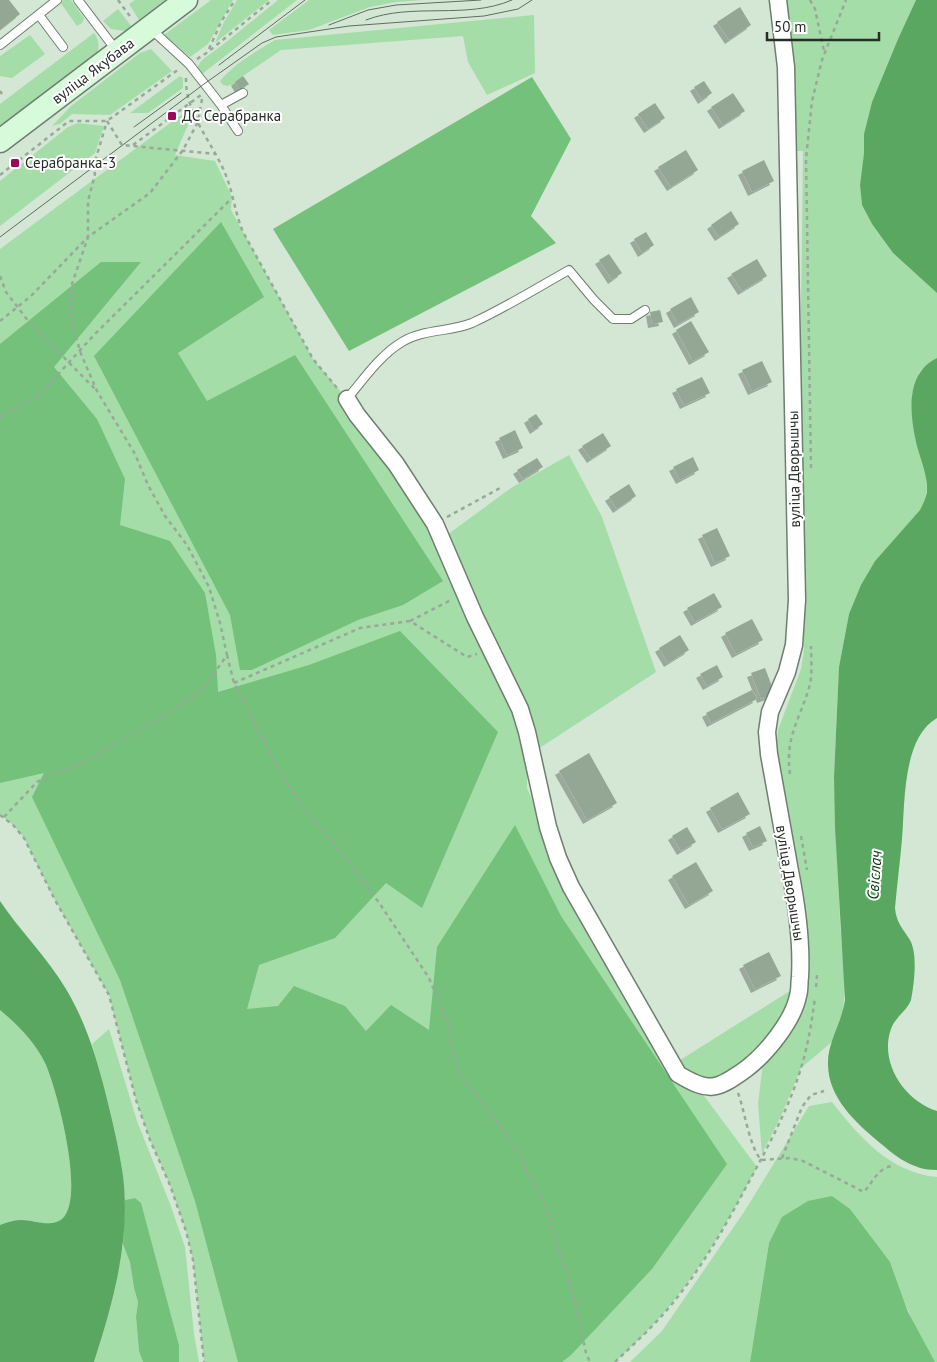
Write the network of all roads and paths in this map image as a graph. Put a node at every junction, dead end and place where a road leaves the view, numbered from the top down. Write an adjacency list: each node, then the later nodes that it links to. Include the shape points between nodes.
1 (57, 0): 8 (lane)
2 (78, 0): 13 (lane)
3 (186, 0): 9 (main road, вуліца Якубава)
4 (235, 0): 14 (path)
5 (272, 0): 14 (path)
6 (778, 0): 51 (street, вуліца Дворышчы, via 786,68 796,600 794,645 788,672 770,712 766,732 799,918 801,960 798,996 789,1020 768,1048)
7 (810, 0): 12 (path, via 815,8)
8 (39, 15): 10 (lane); 11 (lane)
9 (149, 28): 13 (main road, вуліца Якубава); 15 (lane)
10 (0, 46)
11 (63, 47)
12 (824, 51)
13 (117, 52): 26 (main road, вуліца Якубава)
14 (208, 52): 15 (path)
15 (188, 64): 19 (path, via 186,90); 20 (lane); 23 (path)
16 (199, 88): 18 (path)
17 (243, 93): 20 (lane)
18 (203, 94): 19 (path); 24 (path)
19 (190, 104): 22 (path); 24 (path)
20 (221, 105): 25 (lane)
21 (168, 112): 22 (path)
22 (172, 116): 27 (path)
23 (107, 122): 27 (path, via 122,145); 30 (path, via 69,121); 32 (path, via 93,168 95,174 88,202)
24 (198, 122): 28 (path); 29 (path)
25 (238, 131)
26 (0, 141)
27 (132, 146): 28 (path)
28 (183, 150): 29 (path); 32 (path, via 150,194)
29 (216, 154): 31 (path)
30 (0, 175)
31 (232, 197): 37 (path); 40 (path, via 243,232 313,359)
32 (88, 237): 34 (path); 37 (path, via 72,284 71,320)
33 (0, 276): 34 (path)
34 (17, 307): 36 (path); 38 (path)
35 (645, 310): 40 (lane, via 631,320 613,318 569,270 471,323 402,341)
36 (0, 320)
37 (80, 350): 38 (path); 39 (path)
38 (69, 363): 39 (path); 41 (path, via 39,395)
39 (97, 391): 47 (path, via 135,454 165,516 187,545 209,587)
40 (346, 399): 43 (street, вуліца Дворышчы, via 396,464)
41 (0, 417)
42 (502, 487): 43 (path)
43 (435, 524): 44 (street, вуліца Дворышчы)
44 (465, 593): 45 (path); 46 (street, вуліца Дворышчы)
45 (410, 621): 46 (path, via 468,657); 48 (path, via 360,628)
46 (491, 649): 51 (street, вуліца Дворышчы, via 520,709 548,827 572,887 678,1074 696,1085 712,1088)
47 (227, 655): 48 (path); 50 (path, via 204,688 163,717 90,759 38,782)
48 (234, 683): 56 (path, via 281,774 304,809 380,904 429,978 449,1026 459,1073 514,1147 545,1206 574,1297)
49 (0, 815): 50 (path)
50 (4, 817): 55 (path, via 24,838 109,995 136,1100 186,1231 193,1260)
51 (733, 1078): 53 (path, via 754,1152 761,1160)
52 (824, 1091): 53 (path, via 811,1095 802,1107)
53 (782, 1158): 54 (path, via 804,1161 864,1192 884,1167)
54 (894, 1165)
55 (204, 1362)
56 (590, 1362)

